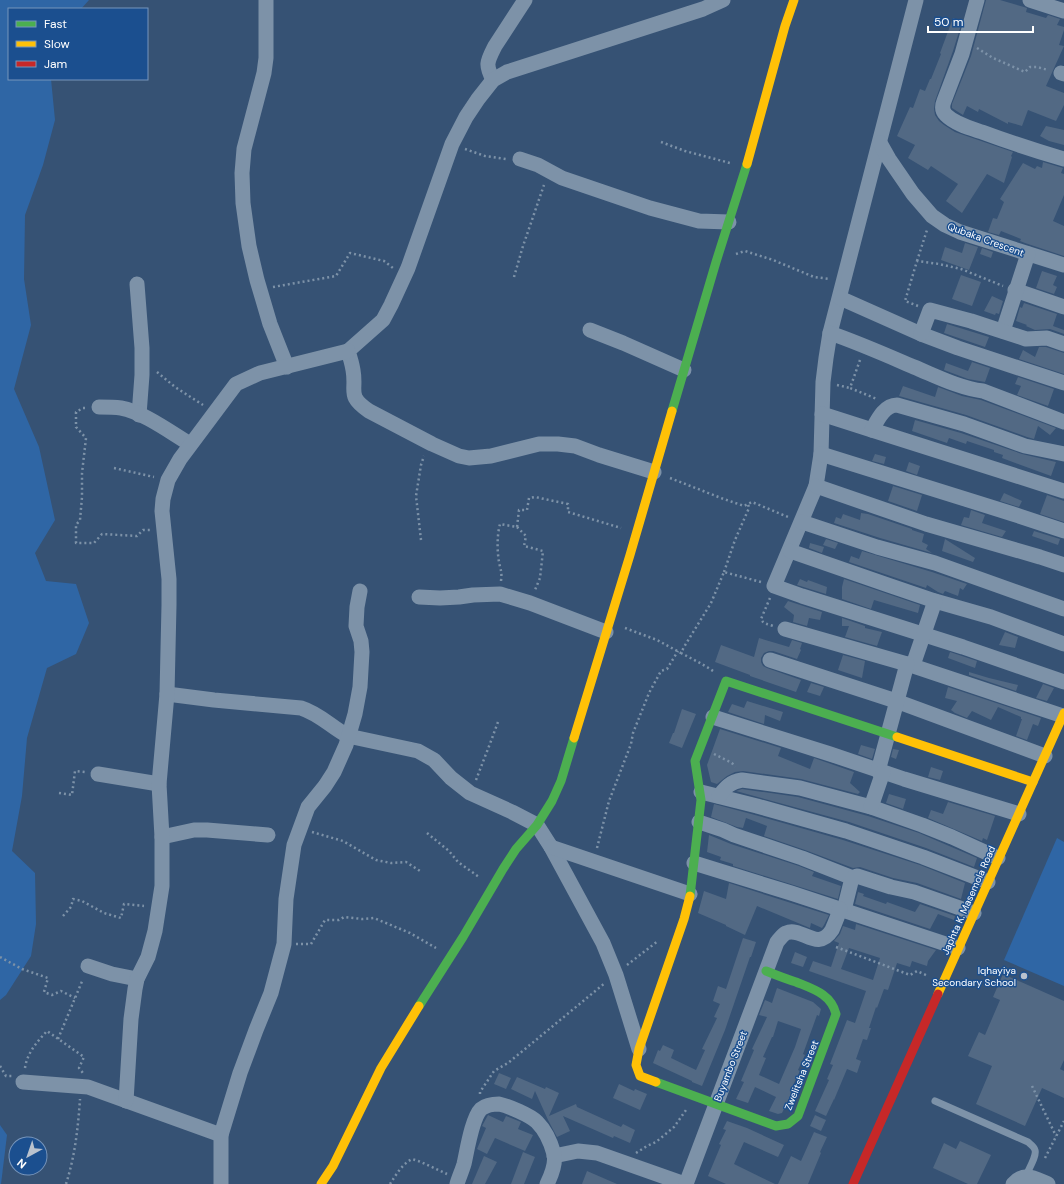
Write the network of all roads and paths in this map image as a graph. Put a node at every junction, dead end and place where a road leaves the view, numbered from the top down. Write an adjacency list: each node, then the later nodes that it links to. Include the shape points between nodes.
1 (266, 0): 29 (street, via 264,73 244,149 242,173 249,246)
2 (525, 0): 11 (street, via 491,54 487,66)
3 (723, 0): 11 (street, via 703,9 507,72)
4 (794, 0): 17 (street)
5 (916, 0): 13 (street)
6 (977, 0): 9 (street)
7 (1030, 0): 8 (street)
8 (1064, 11)
9 (965, 44): 10 (path, via 1025,72 1030,67 1037,67); 16 (street, via 942,107 946,116 970,128)
10 (1063, 74)
11 (493, 80): 14 (street, via 466,117)
12 (660, 142): 17 (path)
13 (880, 143): 19 (street, Qubaka Crescent, via 913,194); 27 (street)
14 (452, 144): 15 (path, via 485,156); 25 (street)
15 (520, 159): 18 (street)
16 (1064, 159)
17 (746, 168): 20 (street)
18 (550, 171): 20 (street, via 562,178 650,208 699,221); 26 (path, via 527,232)
19 (932, 216): 22 (street, Qubaka Crescent, via 960,232); 23 (path)
20 (729, 222): 21 (street)
21 (719, 252): 27 (path, via 731,256 745,251 814,277); 43 (street)
22 (1028, 254): 24 (street, Qubaka Crescent); 30 (street)
23 (917, 262): 30 (path, via 961,270); 33 (path, via 905,301)
24 (1064, 265)
25 (405, 276): 29 (path, via 384,261 350,253 336,276); 40 (street, via 383,320)
26 (514, 277)
27 (844, 280): 31 (street)
28 (137, 284): 41 (street)
29 (259, 290): 42 (street)
30 (1015, 290): 32 (street); 35 (street)
31 (840, 298): 36 (street); 37 (street)
32 (1064, 307)
33 (930, 310): 35 (street); 37 (street)
34 (590, 330): 43 (street)
35 (1003, 331): 38 (street, via 1026,339 1047,338)
36 (830, 333): 39 (street); 48 (street, via 823,382)
37 (921, 334): 44 (street)
38 (1064, 344)
39 (865, 346): 45 (path, via 850,388); 50 (street, via 969,389 989,393)
40 (348, 351): 42 (street); 52 (street, via 353,370 354,396 357,401 369,411)
41 (142, 359): 47 (path, via 175,387); 49 (street)
42 (287, 367): 47 (street, via 260,373 236,384)
43 (684, 370): 57 (street)
44 (1064, 383)
45 (892, 405): 51 (street, via 881,415); 55 (street, via 964,424 1025,446)
46 (99, 407): 49 (street, via 122,408); 64 (path, via 82,408 76,412 76,427 86,438 76,543 94,543 102,534 137,536 143,530)
47 (216, 412): 53 (street)
48 (822, 414): 51 (street); 54 (street)
49 (139, 415): 53 (street)
50 (1064, 422)
51 (872, 430): 60 (street)
52 (428, 442): 57 (street, via 469,458 491,456 539,444 575,446); 67 (path, via 416,496)
53 (190, 444): 58 (street)
54 (821, 454): 59 (street); 65 (street)
55 (1064, 454)
56 (114, 468): 58 (path)
57 (654, 472): 61 (path, via 744,506); 66 (street)
58 (168, 480): 64 (street, via 163,499)
59 (816, 486): 62 (street); 69 (street, via 926,524)
60 (1064, 492)
61 (748, 504): 62 (path, via 752,502); 70 (path)
62 (802, 522): 68 (street); 77 (street, via 934,563)
63 (517, 527): 66 (path, via 519,510 527,510 529,498 535,498 568,504 568,512); 73 (path, via 500,524); 76 (path, via 526,536 524,546 543,551 540,578)
64 (163, 530): 88 (street, via 169,579)
65 (1064, 531)
66 (636, 533): 78 (street)
67 (420, 540)
68 (790, 550): 71 (street); 75 (street)
69 (1064, 565)
70 (724, 572): 71 (path); 83 (path, via 711,603)
71 (774, 586): 79 (path, via 762,621); 80 (street)
72 (360, 591): 94 (street, via 356,607 356,626 362,652 360,687)
73 (500, 594): 74 (street); 76 (street)
74 (419, 597)
75 (935, 601): 80 (street); 81 (street, via 991,617)
76 (530, 603): 78 (street)
77 (1064, 609)
78 (608, 627): 82 (path, via 657,640); 109 (street, via 562,781)
79 (785, 629): 85 (street)
80 (923, 634): 85 (street); 87 (street)
81 (1064, 644)
82 (678, 651): 83 (path); 116 (path, via 667,669 661,671 633,733 609,801)
83 (681, 653): 86 (path)
84 (770, 660): 89 (street)
85 (910, 664): 89 (street); 90 (street)
86 (726, 681): 91 (street); 93 (street)
87 (1064, 682)
88 (167, 694): 94 (street, via 301,708 312,712); 101 (street)
89 (896, 701): 93 (street); 96 (street)
90 (1063, 715): 96 (street, Japhta K. Masemola Road)
91 (713, 717): 95 (street); 97 (street)
92 (498, 722): 104 (path)
93 (887, 734): 97 (street); 100 (street)
94 (348, 736): 104 (street, via 425,754); 110 (street, via 334,772 308,807)
95 (697, 755): 99 (path, via 715,754 732,763); 102 (street, via 695,768)
96 (1045, 756): 100 (street, Japhta K. Masemola Road)
97 (880, 772): 106 (street); 107 (street)
98 (98, 774): 101 (street); 103 (path, via 75,771 72,794)
99 (742, 780): 105 (street, via 730,784); 106 (street, via 800,788)
100 (1033, 782): 107 (street, Japhta K. Masemola Road)
101 (159, 784): 113 (street)
102 (701, 792): 105 (street); 108 (street)
103 (59, 793)
104 (470, 793): 109 (street)
105 (719, 796): 120 (street, via 846,831)
106 (871, 808): 115 (street, via 922,825)
107 (1018, 814): 115 (street, Japhta K. Masemola Road)
108 (699, 822): 117 (street); 119 (street)
109 (537, 825): 114 (street); 121 (street, via 516,849)
110 (300, 828): 118 (path, via 343,841 376,860 406,862); 129 (street, via 294,844 286,899)
111 (427, 833): 121 (path, via 450,851 468,870)
112 (268, 836): 113 (street, via 194,830)
113 (162, 837): 123 (street, via 162,886)
114 (551, 847): 116 (street); 135 (street, via 603,943)
115 (998, 858): 120 (street, Japhta K. Masemola Road)
116 (594, 862): 122 (street)
117 (694, 863): 122 (street); 124 (street)
118 (420, 871)
119 (853, 878): 124 (street); 125 (street, via 861,876)
120 (988, 882): 125 (street, Japhta K. Masemola Road)
121 (493, 885): 132 (street)
122 (690, 894): 140 (street, via 684,920)
123 (159, 908): 126 (path, via 124,904 121,918 104,913 82,900 73,899 71,908); 136 (street, via 148,957)
124 (842, 909): 128 (street, via 831,931); 130 (street)
125 (974, 913): 130 (street, Japhta K. Masemola Road)
126 (63, 916)
127 (661, 938): 135 (path)
128 (816, 940): 134 (street, Buyambo Street, via 787,932 775,947); 137 (path, via 910,975 917,971)
129 (284, 944): 132 (path, via 311,944 325,920 339,920 344,917 374,918 410,932); 150 (street, via 271,993 240,1073)
130 (958, 948): 137 (street, Japhta K. Masemola Road)
131 (0, 957): 138 (path, via 22,969 48,978 44,992 52,995 61,991)
132 (450, 957): 158 (street, via 381,1068 333,1166)
133 (88, 966): 136 (street); 138 (path)
134 (766, 971): 147 (street, Buyambo Street); 147 (street, Zwelitsha Street, via 826,996 835,1008 832,1027 798,1116 789,1124 776,1126)
135 (616, 975): 140 (street); 148 (path, via 508,1063 494,1071 480,1092)
136 (137, 979): 145 (street, via 131,1019)
137 (943, 983): 162 (street, Japhta K. Masemola Road)
138 (75, 998): 139 (path)
139 (58, 1039): 141 (path, via 47,1031 35,1044 25,1065); 142 (path, via 84,1057 79,1068 84,1074)
140 (639, 1048): 144 (street, Zwelitsha Street, via 636,1065 640,1076)
141 (23, 1082): 142 (street)
142 (81, 1086): 145 (street); 156 (path, via 77,1138)
143 (1032, 1086): 151 (path)
144 (696, 1096): 147 (street, Zwelitsha Street); 153 (path, via 674,1127 656,1142 635,1153)
145 (126, 1101): 150 (street)
146 (935, 1101): 155 (lane, via 1028,1142 1035,1150)
147 (716, 1104): 161 (street, Buyambo Street)
148 (482, 1109): 152 (street, via 500,1104 526,1114 537,1122 547,1136); 154 (street, via 474,1122)
149 (1064, 1121): 151 (path)
150 (221, 1135): 157 (street)
151 (1056, 1136): 155 (path)
152 (554, 1156): 153 (street, via 587,1151); 160 (street)
153 (628, 1163): 161 (street)
154 (460, 1176): 159 (path, via 412,1159 402,1166)
155 (1037, 1180): 163 (street, via 1020,1178)
156 (66, 1184)
157 (221, 1184)
158 (321, 1184)
159 (390, 1184)
160 (547, 1184)
161 (686, 1184)
162 (853, 1184)
163 (1013, 1184)

